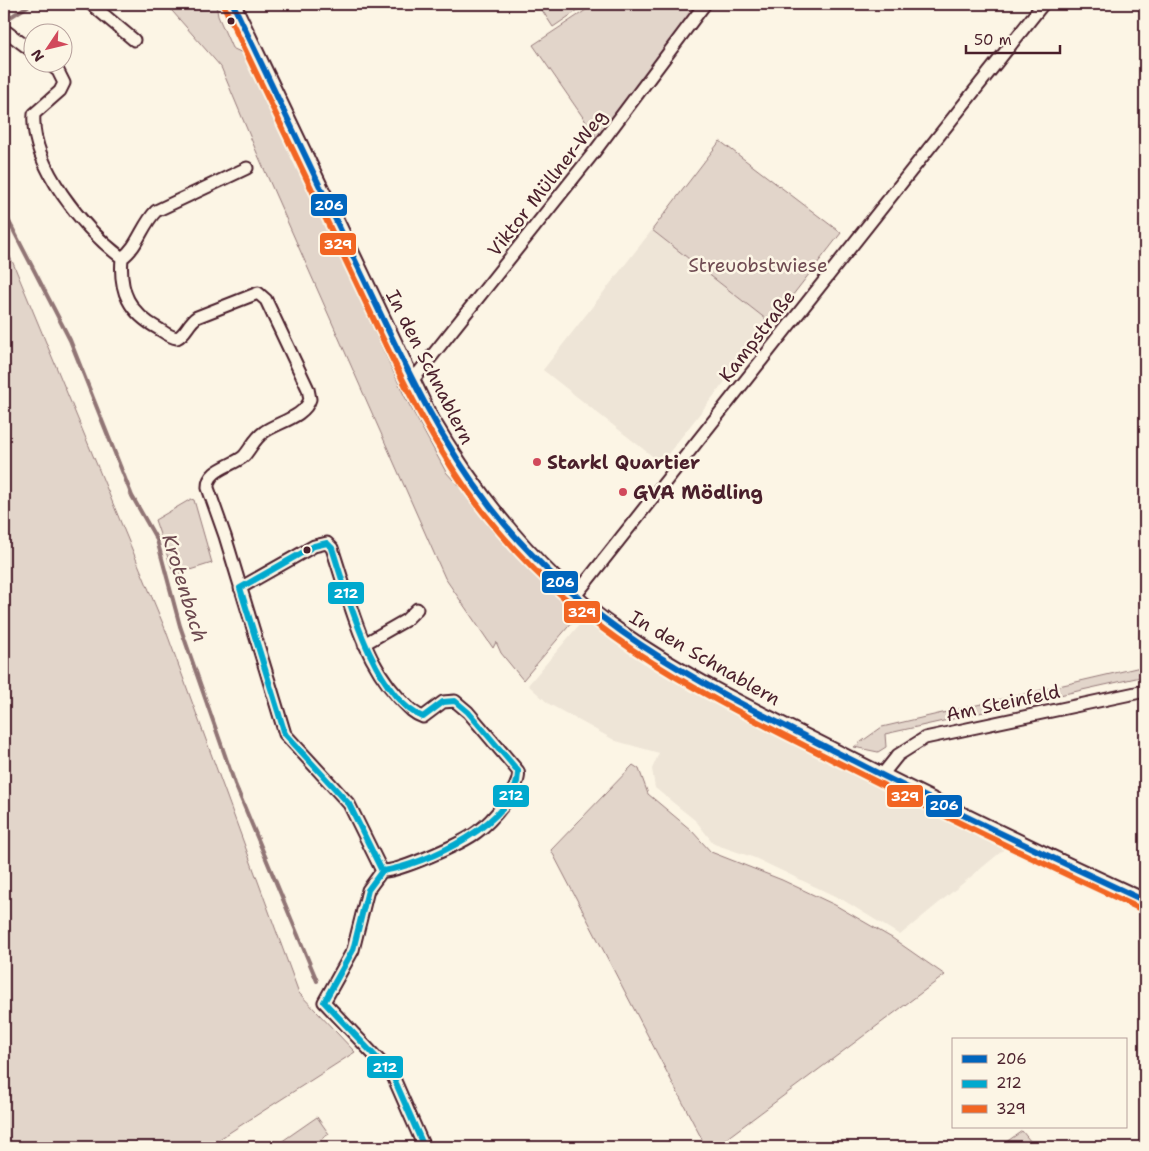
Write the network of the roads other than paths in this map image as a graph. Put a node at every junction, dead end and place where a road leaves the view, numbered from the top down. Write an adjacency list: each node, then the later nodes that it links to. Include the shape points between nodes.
1 (92, 4): 6 (street)
2 (705, 4): 11 (street, Viktor Müllner-Weg, via 595,151)
3 (1043, 4): 13 (street, Kampstraße)
4 (238, 6): 11 (street, In den Schnablern)
5 (8, 32): 7 (street)
6 (134, 40)
7 (22, 43)
8 (58, 72): 10 (street, via 64,83 60,90 34,114 44,163 85,223)
9 (247, 168): 10 (street, via 156,211 132,249)
10 (122, 258): 12 (street, via 120,272 135,312 174,338 182,335 197,317 253,293 262,295 308,389 310,399 306,408 264,432 242,457 219,470 208,482)
11 (412, 381): 13 (street, In den Schnablern, via 447,446 488,505 538,562)
12 (240, 588): 15 (street, via 314,546 327,543 332,548); 18 (street, via 285,734 353,809)
13 (575, 596): 17 (street, In den Schnablern, via 619,632 666,662)
14 (417, 609): 15 (street, via 406,620)
15 (364, 644): 18 (street, via 386,684 417,715 426,716 443,702 455,701 508,757 519,776 516,786 479,831 402,867)
16 (1145, 690): 17 (street, Am Steinfeld, via 924,738 898,755)
17 (882, 775): 19 (street, In den Schnablern)
18 (382, 872): 20 (street, via 368,890 352,950 324,1002 392,1074)
19 (1145, 901)
20 (424, 1147)

